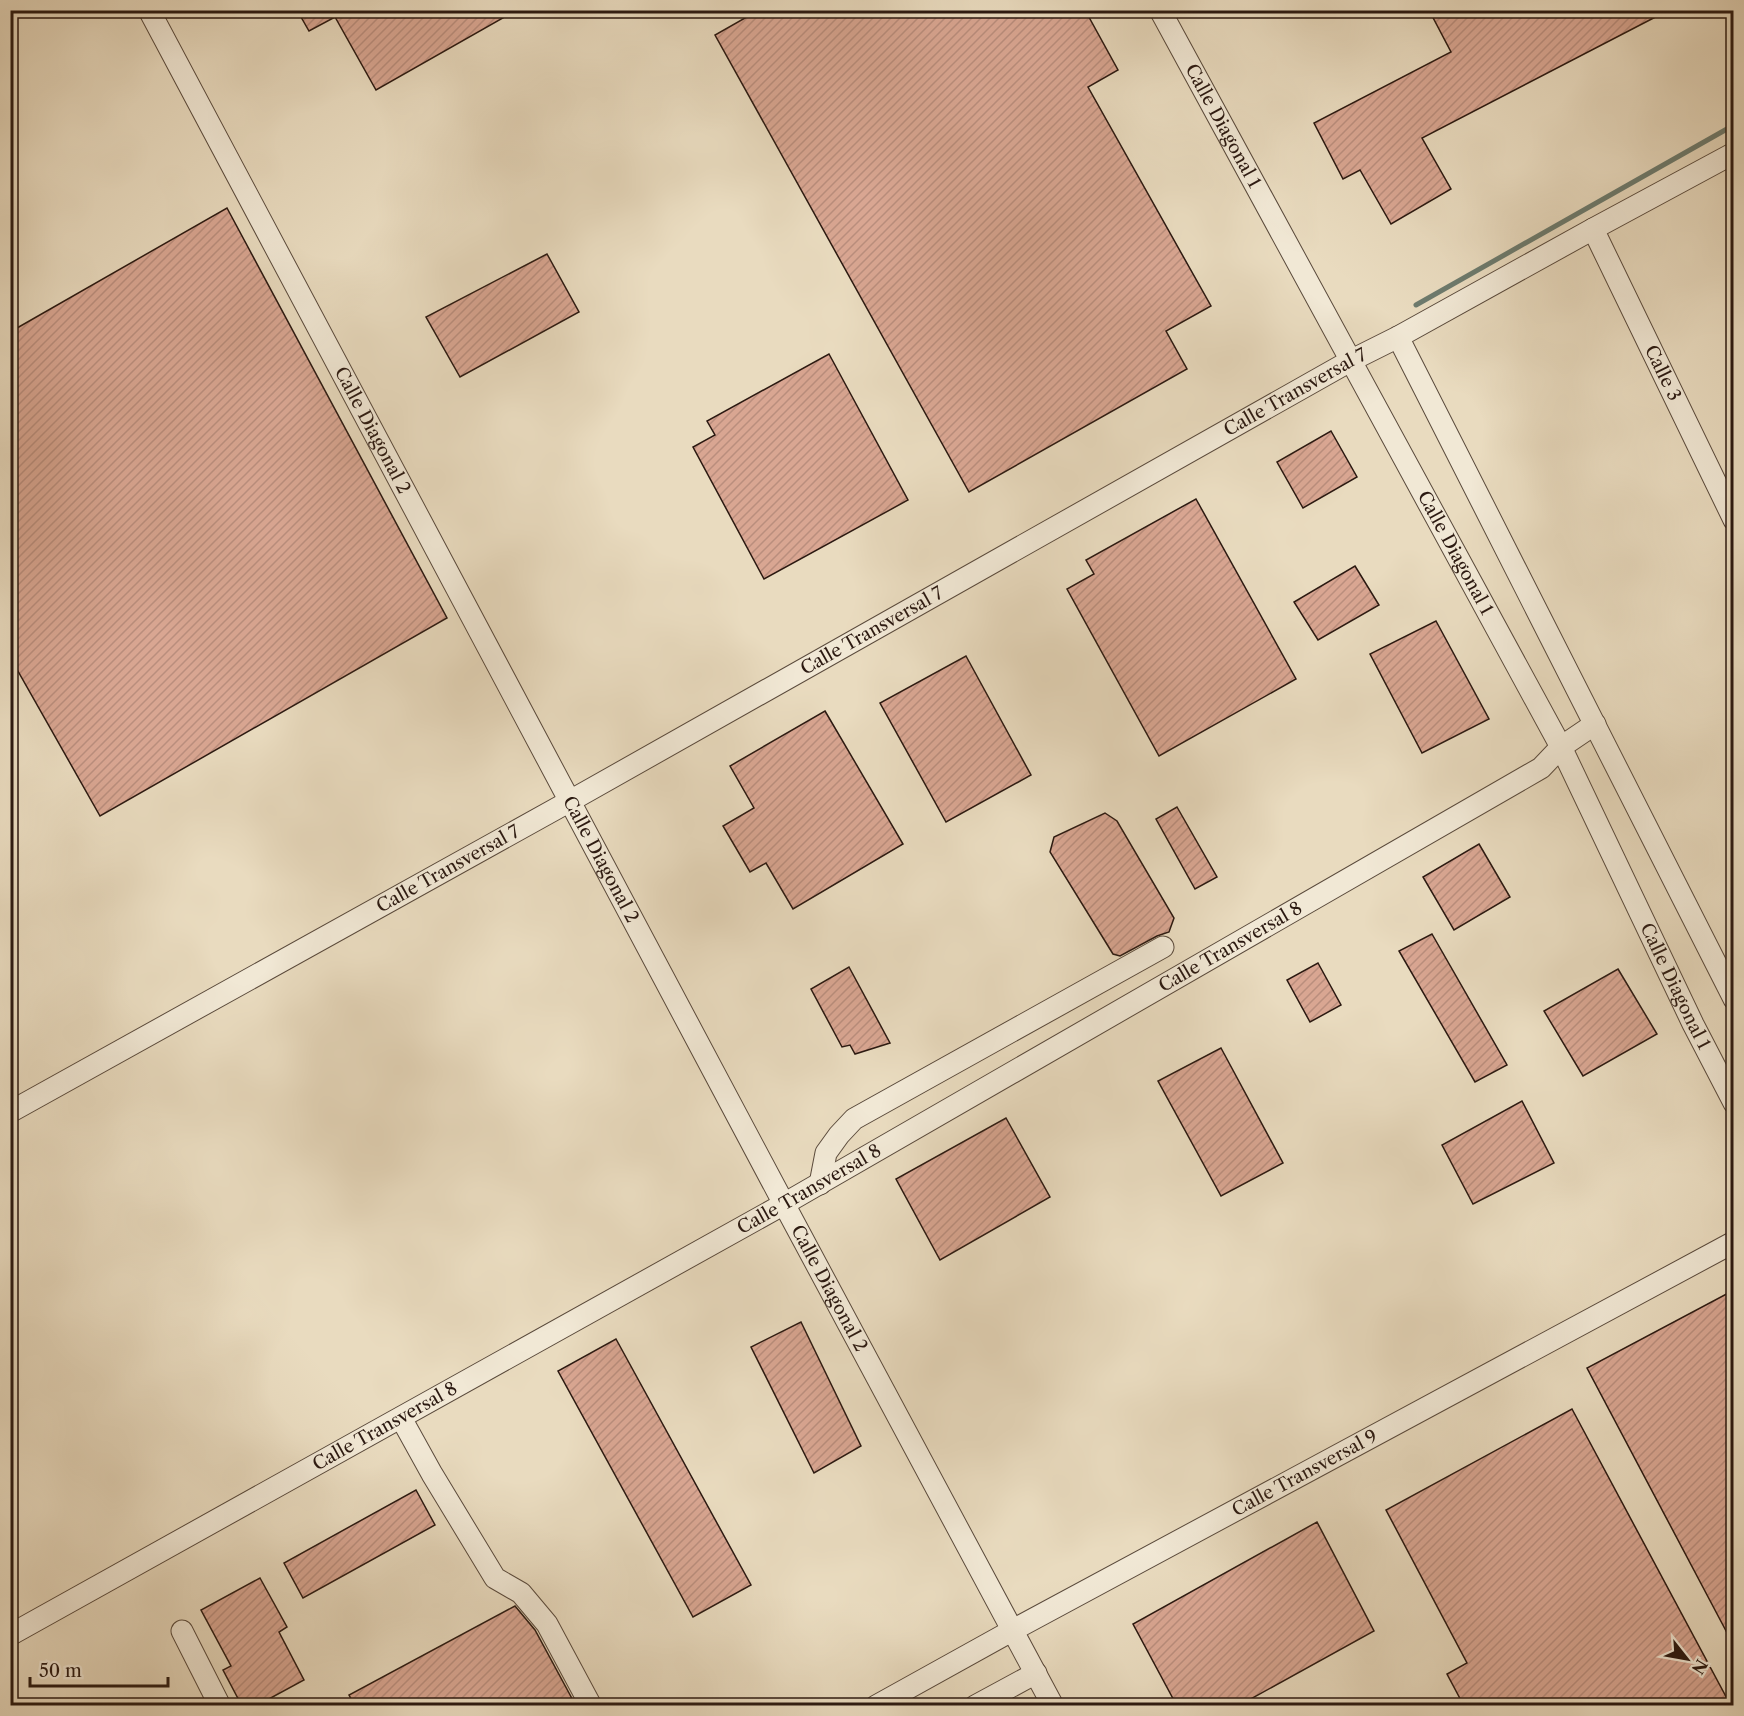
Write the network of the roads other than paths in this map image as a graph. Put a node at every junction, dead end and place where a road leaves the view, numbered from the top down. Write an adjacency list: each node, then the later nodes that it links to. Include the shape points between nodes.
1 (149, 10): 10 (street, Calle Diagonal 2)
2 (1160, 10): 6 (street, Calle Diagonal 1)
3 (1734, 153): 4 (street, Calle Transversal 7)
4 (1593, 229): 5 (street, Calle Transversal 7); 7 (street, Calle 3)
5 (1398, 337): 6 (street, Calle Transversal 7); 8 (street)
6 (1350, 361): 9 (street, Calle Diagonal 1); 10 (street, Calle Transversal 7)
7 (1734, 519)
8 (1595, 724): 9 (street, Calle Transversal 8); 12 (street)
9 (1561, 747): 13 (street, Calle Diagonal 1); 15 (street, Calle Transversal 8, via 1541,768)
10 (570, 801): 14 (street, Calle Transversal 7); 16 (street, Calle Diagonal 2)
11 (1163, 947): 15 (street, via 854,1119 826,1154)
12 (1734, 999)
13 (1734, 1102)
14 (10, 1112)
15 (820, 1184): 16 (street, Calle Transversal 8)
16 (784, 1204): 18 (street, Calle Transversal 8); 19 (street, Calle Diagonal 2)
17 (1734, 1242): 19 (street, Calle Transversal 9)
18 (401, 1418): 21 (street, Calle Transversal 8); 24 (street, via 495,1578 521,1593 547,1624)
19 (1013, 1630): 22 (street, Calle Diagonal 2); 25 (street, Calle Transversal 9)
20 (182, 1631): 23 (street)
21 (10, 1635)
22 (1036, 1673): 26 (street); 27 (street, Calle Diagonal 2)
23 (220, 1706)
24 (591, 1706)
25 (876, 1706)
26 (975, 1706)
27 (1053, 1706)

